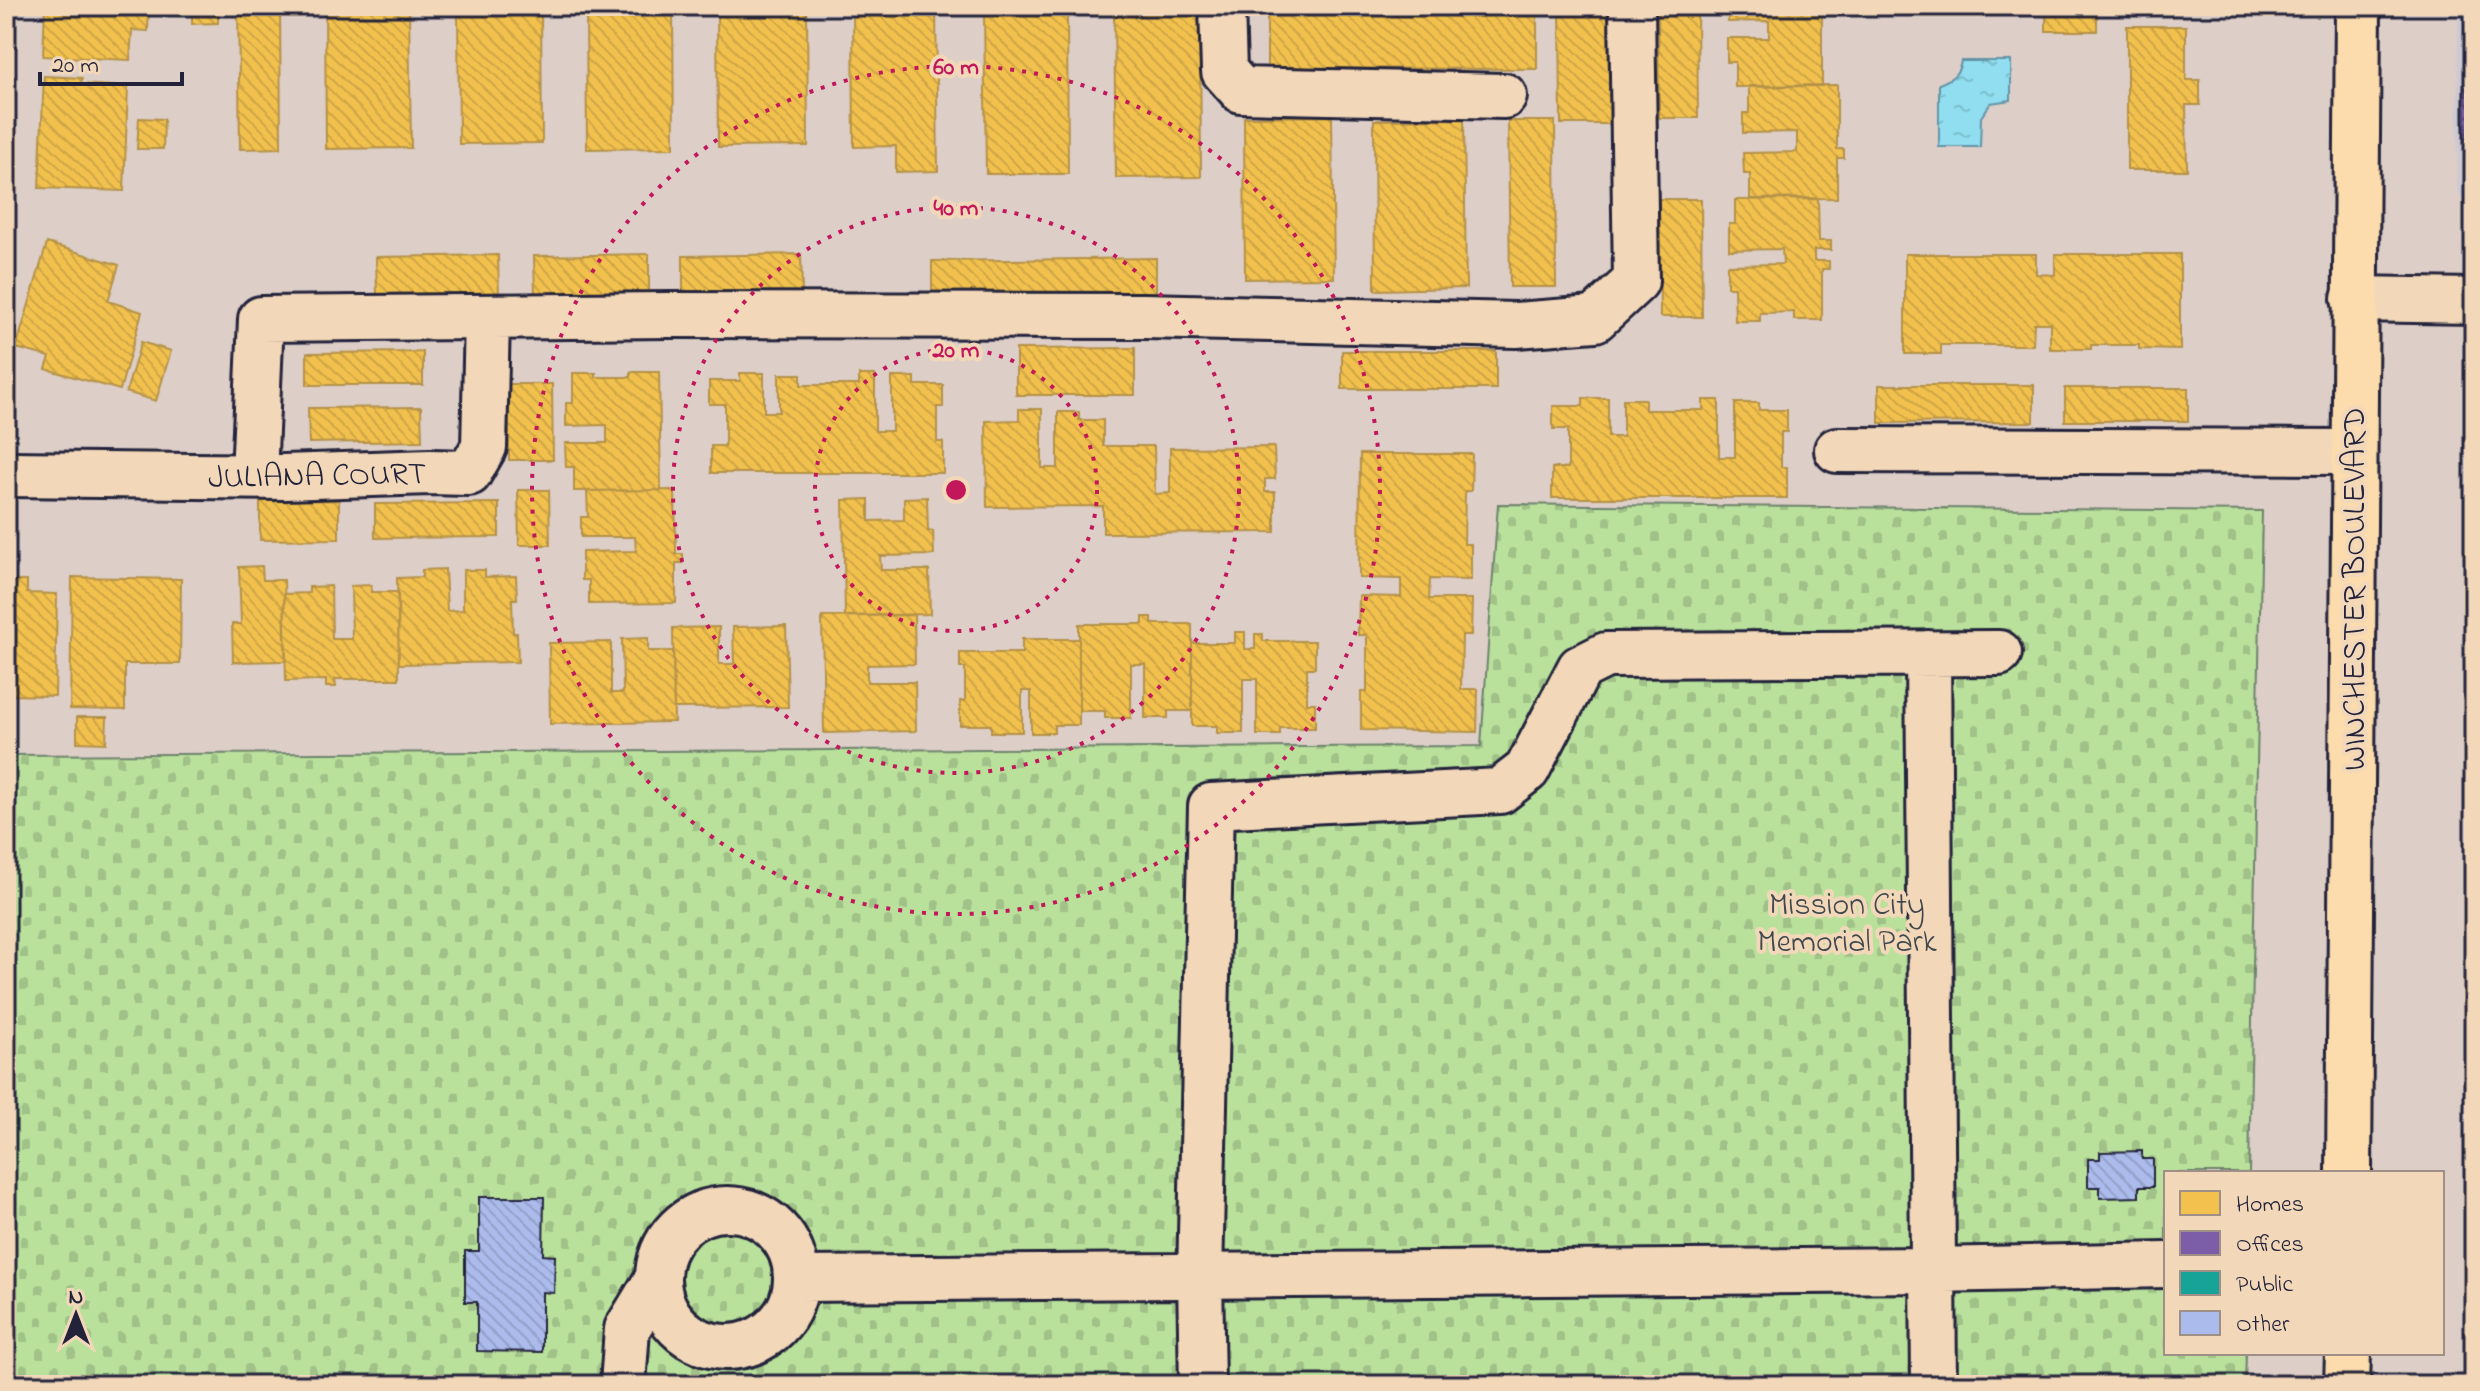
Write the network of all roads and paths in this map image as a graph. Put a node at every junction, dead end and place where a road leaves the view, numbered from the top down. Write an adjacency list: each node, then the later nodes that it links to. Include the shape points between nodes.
1 (1222, 6): 4 (street, via 1224,71 1241,90)
2 (1632, 6): 7 (street, via 1636,281 1595,319 1516,325 1128,316)
3 (2358, 6): 5 (main road, WINCHESTER BOULEVARD)
4 (1504, 96)
5 (2354, 299): 6 (street); 9 (main road, WINCHESTER BOULEVARD)
6 (2474, 301)
7 (487, 318): 11 (street, JULIANA COURT, via 484,447 469,473); 11 (street, via 261,319)
8 (1837, 450): 9 (street)
9 (2354, 452): 14 (main road, WINCHESTER BOULEVARD)
10 (6, 474): 11 (street, JULIANA COURT)
11 (254, 475)
12 (1928, 653): 13 (street); 16 (street); 17 (street, via 1606,655 1580,668 1527,770 1500,791 1211,806)
13 (1999, 653)
14 (2349, 1171)
15 (2164, 1265): 16 (street)
16 (1933, 1270): 17 (street); 23 (street)
17 (1200, 1277): 19 (street); 22 (street)
18 (658, 1278): 19 (street, via 663,1305 678,1328 700,1343 727,1348 754,1343 776,1328 792,1306); 19 (street, via 663,1252 678,1229 701,1214 728,1208 755,1214 777,1230 792,1252); 21 (street, via 627,1329)
19 (798, 1279)
20 (2348, 1355): 24 (main road)
21 (623, 1385)
22 (1202, 1385)
23 (1934, 1385)
24 (2347, 1385)

